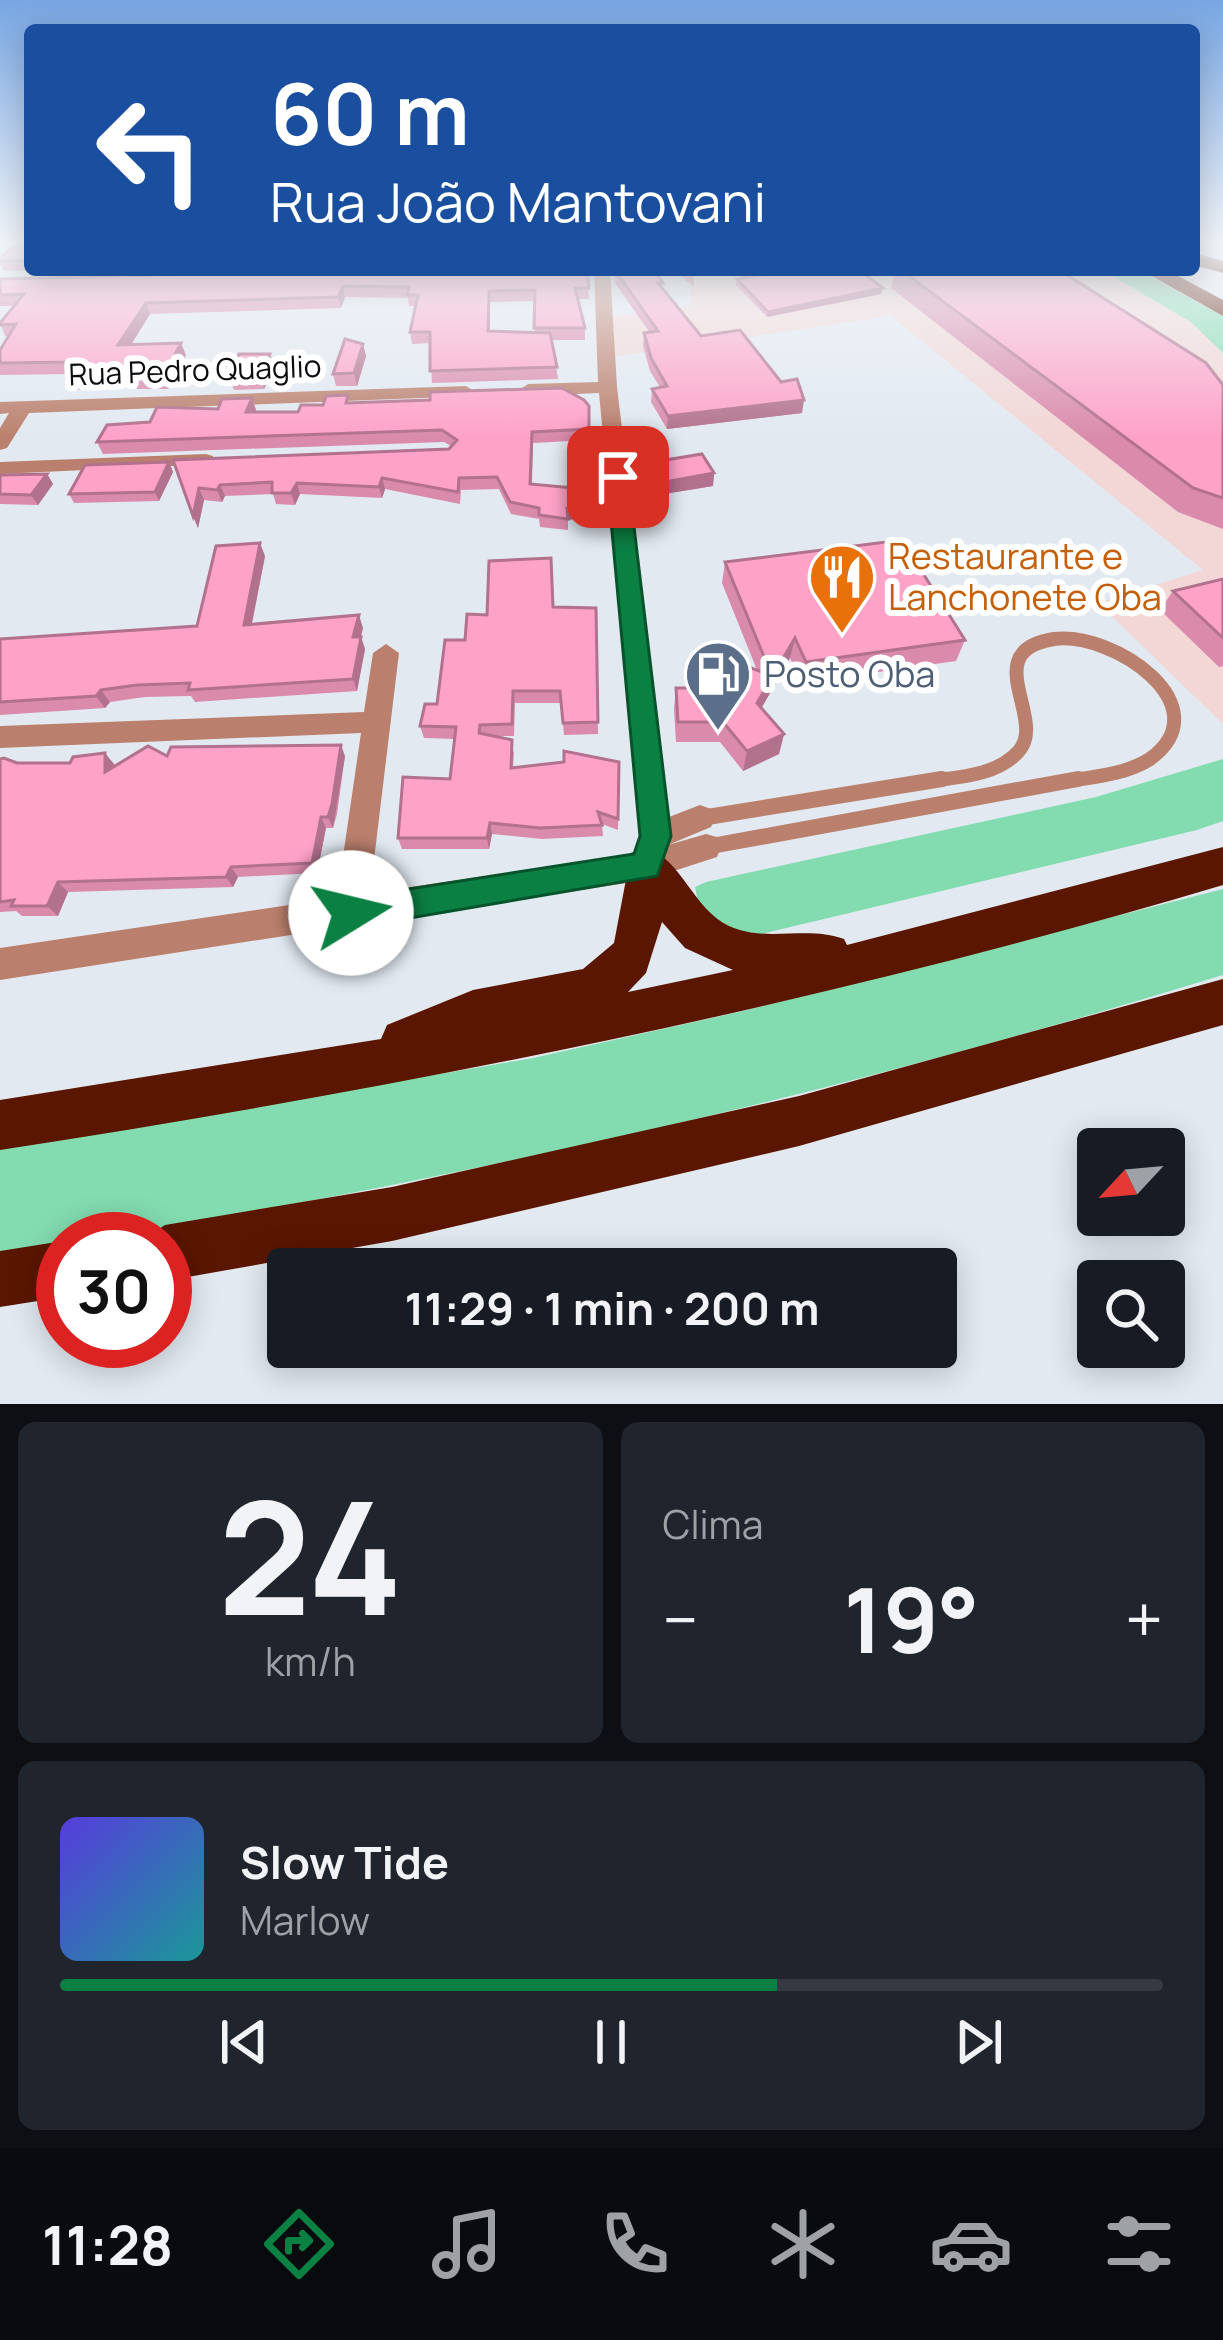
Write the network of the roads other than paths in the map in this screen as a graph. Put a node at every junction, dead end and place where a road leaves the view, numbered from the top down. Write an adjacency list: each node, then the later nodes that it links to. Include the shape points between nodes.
1 (604, 307): 2 (street)
2 (608, 387): 3 (street); 14 (street)
3 (514, 390)
4 (491, 391): 5 (street, Rua Pedro Quaglio)
5 (23, 407): 6 (street, Rua Pedro Quaglio); 7 (street)
6 (0, 408)
7 (0, 444)
8 (233, 460): 9 (street)
9 (0, 468)
10 (386, 653): 11 (street)
11 (374, 722): 12 (street); 16 (street)
12 (0, 736)
13 (703, 833): 13 (lane, via 1127,770 1164,751 1179,721 1176,700 1163,680 1118,649 1092,640 1043,642 1016,666 1028,722 1026,743 1011,759 986,772); 14 (street)
14 (651, 851): 16 (street); 17 (highway, via 686,919 735,951 759,957); 20 (highway, via 635,946 613,975 585,990 481,1012)
15 (1223, 866): 17 (highway)
16 (351, 913): 18 (street)
17 (909, 950): 20 (highway, via 629,1018)
18 (0, 964)
19 (1212, 1007): 22 (highway, via 609,1166)
20 (326, 1072): 21 (highway)
21 (0, 1125)
22 (192, 1248)
23 (36, 1273): 24 (highway)
24 (0, 1279)

